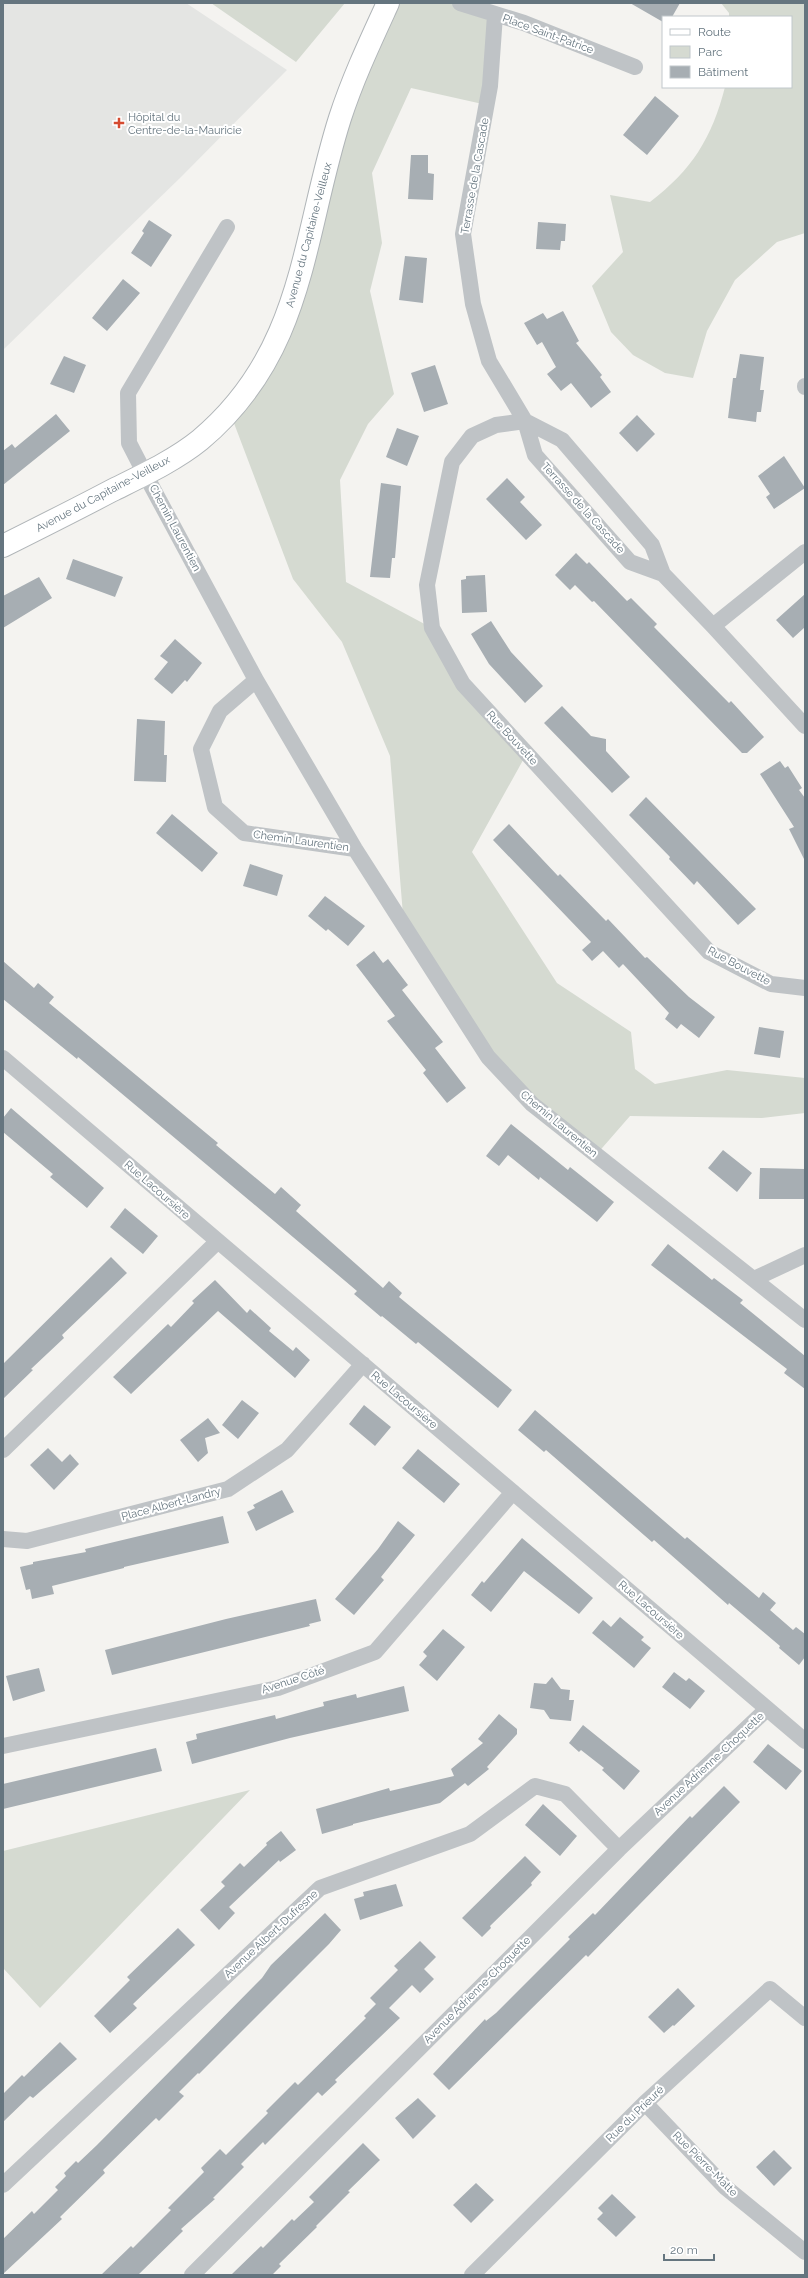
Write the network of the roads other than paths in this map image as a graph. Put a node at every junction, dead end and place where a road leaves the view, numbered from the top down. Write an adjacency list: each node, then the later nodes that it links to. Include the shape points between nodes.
1 (388, 3): 7 (street, Avenue du Capitaine-Veilleux, via 340,117 302,271 282,331 252,383 214,427 198,441)
2 (460, 3): 3 (street, Place Saint-Patrice)
3 (495, 15): 4 (street, Place Saint-Patrice); 6 (street, Terrasse de la Cascade, via 490,86 463,234 473,304 489,361)
4 (635, 67)
5 (227, 227): 7 (street, Chemin Laurentien, via 128,393 129,443)
6 (525, 421): 10 (street, Terrasse de la Cascade, via 562,440 652,545); 10 (street, Terrasse de la Cascade, via 535,455 630,562); 15 (street, Rue Bouvette, via 496,425 472,436 452,462 427,585 432,628 463,684 709,952 771,984)
7 (145, 474): 8 (street, Avenue du Capitaine-Veilleux); 12 (street, Chemin Laurentien)
8 (3, 546)
9 (805, 552): 11 (street)
10 (663, 574): 11 (street, Terrasse de la Cascade)
11 (713, 626): 13 (street, Terrasse de la Cascade)
12 (256, 680): 14 (street, Chemin Laurentien); 14 (street, Chemin Laurentien, via 220,712 201,749 215,807 244,833)
13 (805, 726)
14 (355, 849): 19 (street, Chemin Laurentien, via 488,1057 532,1104)
15 (805, 988)
16 (6, 1067): 17 (street, Rue Lacoursière)
17 (217, 1242): 21 (street, Rue Lacoursière); 22 (street)
18 (805, 1255): 19 (street)
19 (754, 1280): 20 (street, Chemin Laurentien)
20 (805, 1320)
21 (363, 1364): 23 (street, Rue Lacoursière); 24 (street, Place Albert-Landry, via 287,1450 228,1489 27,1541)
22 (3, 1450)
23 (513, 1492): 25 (street, Rue Lacoursière); 27 (street, Avenue Côté, via 375,1652 278,1688)
24 (3, 1539)
25 (767, 1709): 26 (street, Rue Lacoursière); 28 (street, Avenue Adrienne-Choquette)
26 (805, 1741)
27 (3, 1746)
28 (619, 1849): 31 (street, Avenue Albert-Dufresne, via 565,1794 535,1786 470,1834 320,1888); 33 (street, Avenue Adrienne-Choquette)
29 (805, 2018): 30 (street, Rue du Prieuré, via 770,1989)
30 (645, 2103): 32 (street, Rue Pierre-Matte, via 725,2187); 34 (street, Rue du Prieuré)
31 (3, 2185)
32 (805, 2252)
33 (192, 2275)
34 (472, 2275)

